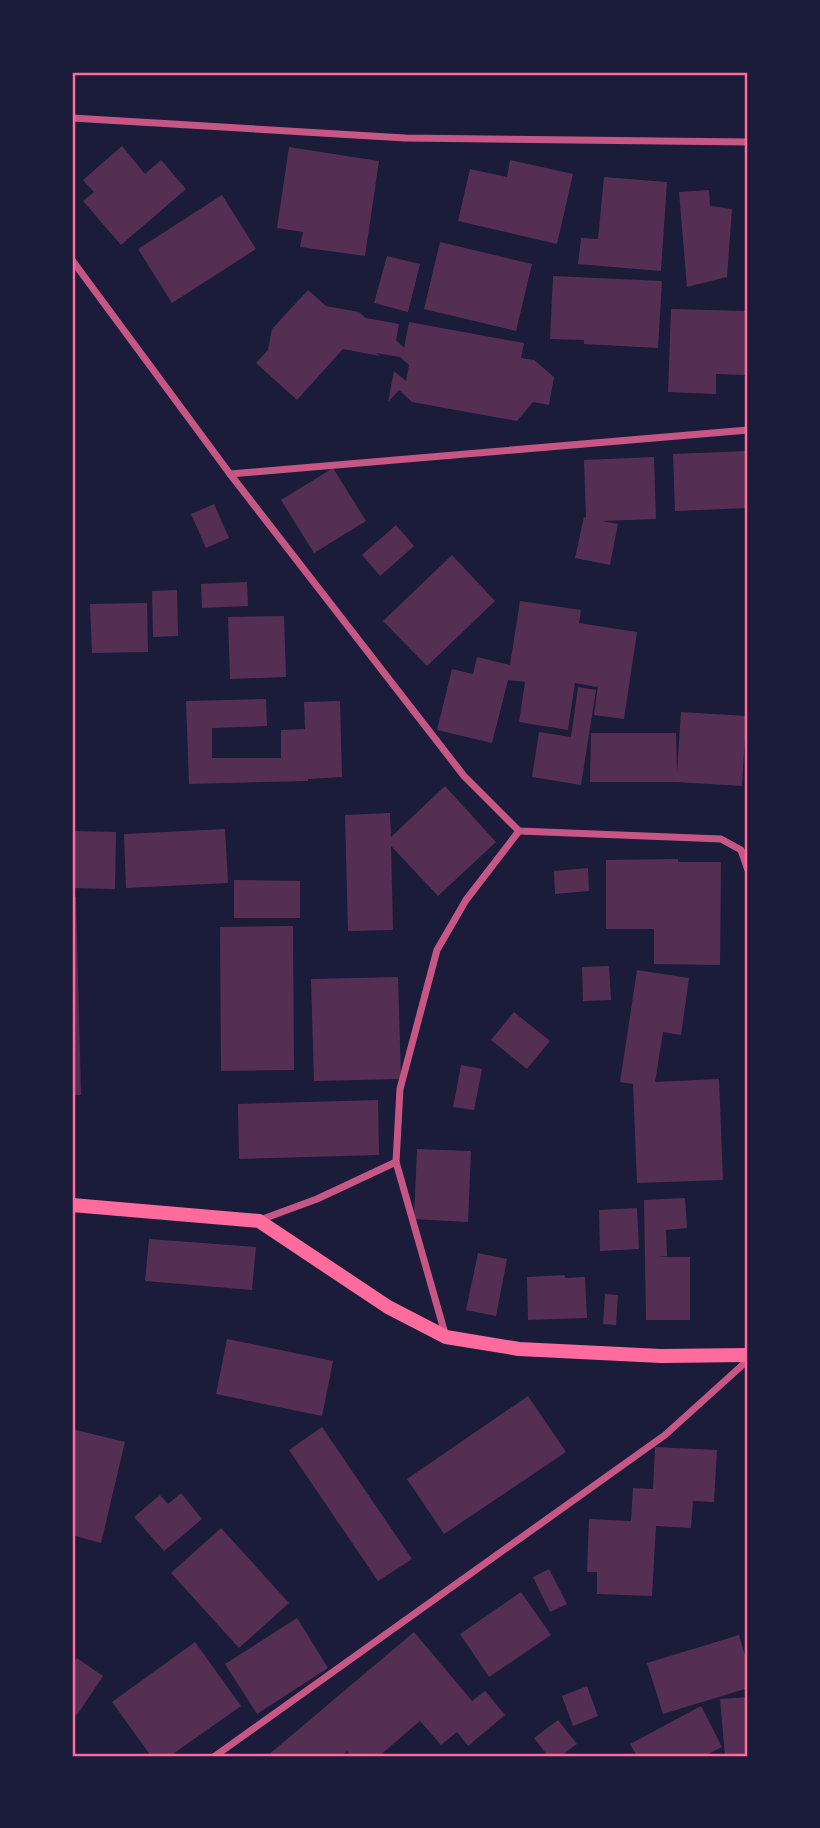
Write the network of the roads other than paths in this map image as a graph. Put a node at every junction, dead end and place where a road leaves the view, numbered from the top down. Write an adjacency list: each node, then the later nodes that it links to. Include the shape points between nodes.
1 (72, 118): 2 (street, via 405,138)
2 (748, 142)
3 (72, 260): 5 (street)
4 (748, 430): 5 (street)
5 (230, 474): 6 (street, via 464,776)
6 (519, 831): 7 (street, via 721,839 741,850); 8 (street, via 466,900 437,950 400,1089)
7 (748, 870)
8 (396, 1162): 10 (street); 11 (street)
9 (72, 1209): 10 (main road)
10 (259, 1221): 11 (main road, via 388,1307)
11 (446, 1338): 12 (main road, via 519,1349 661,1356)
12 (748, 1354)
13 (748, 1360): 14 (street, via 665,1435)
14 (215, 1756)

